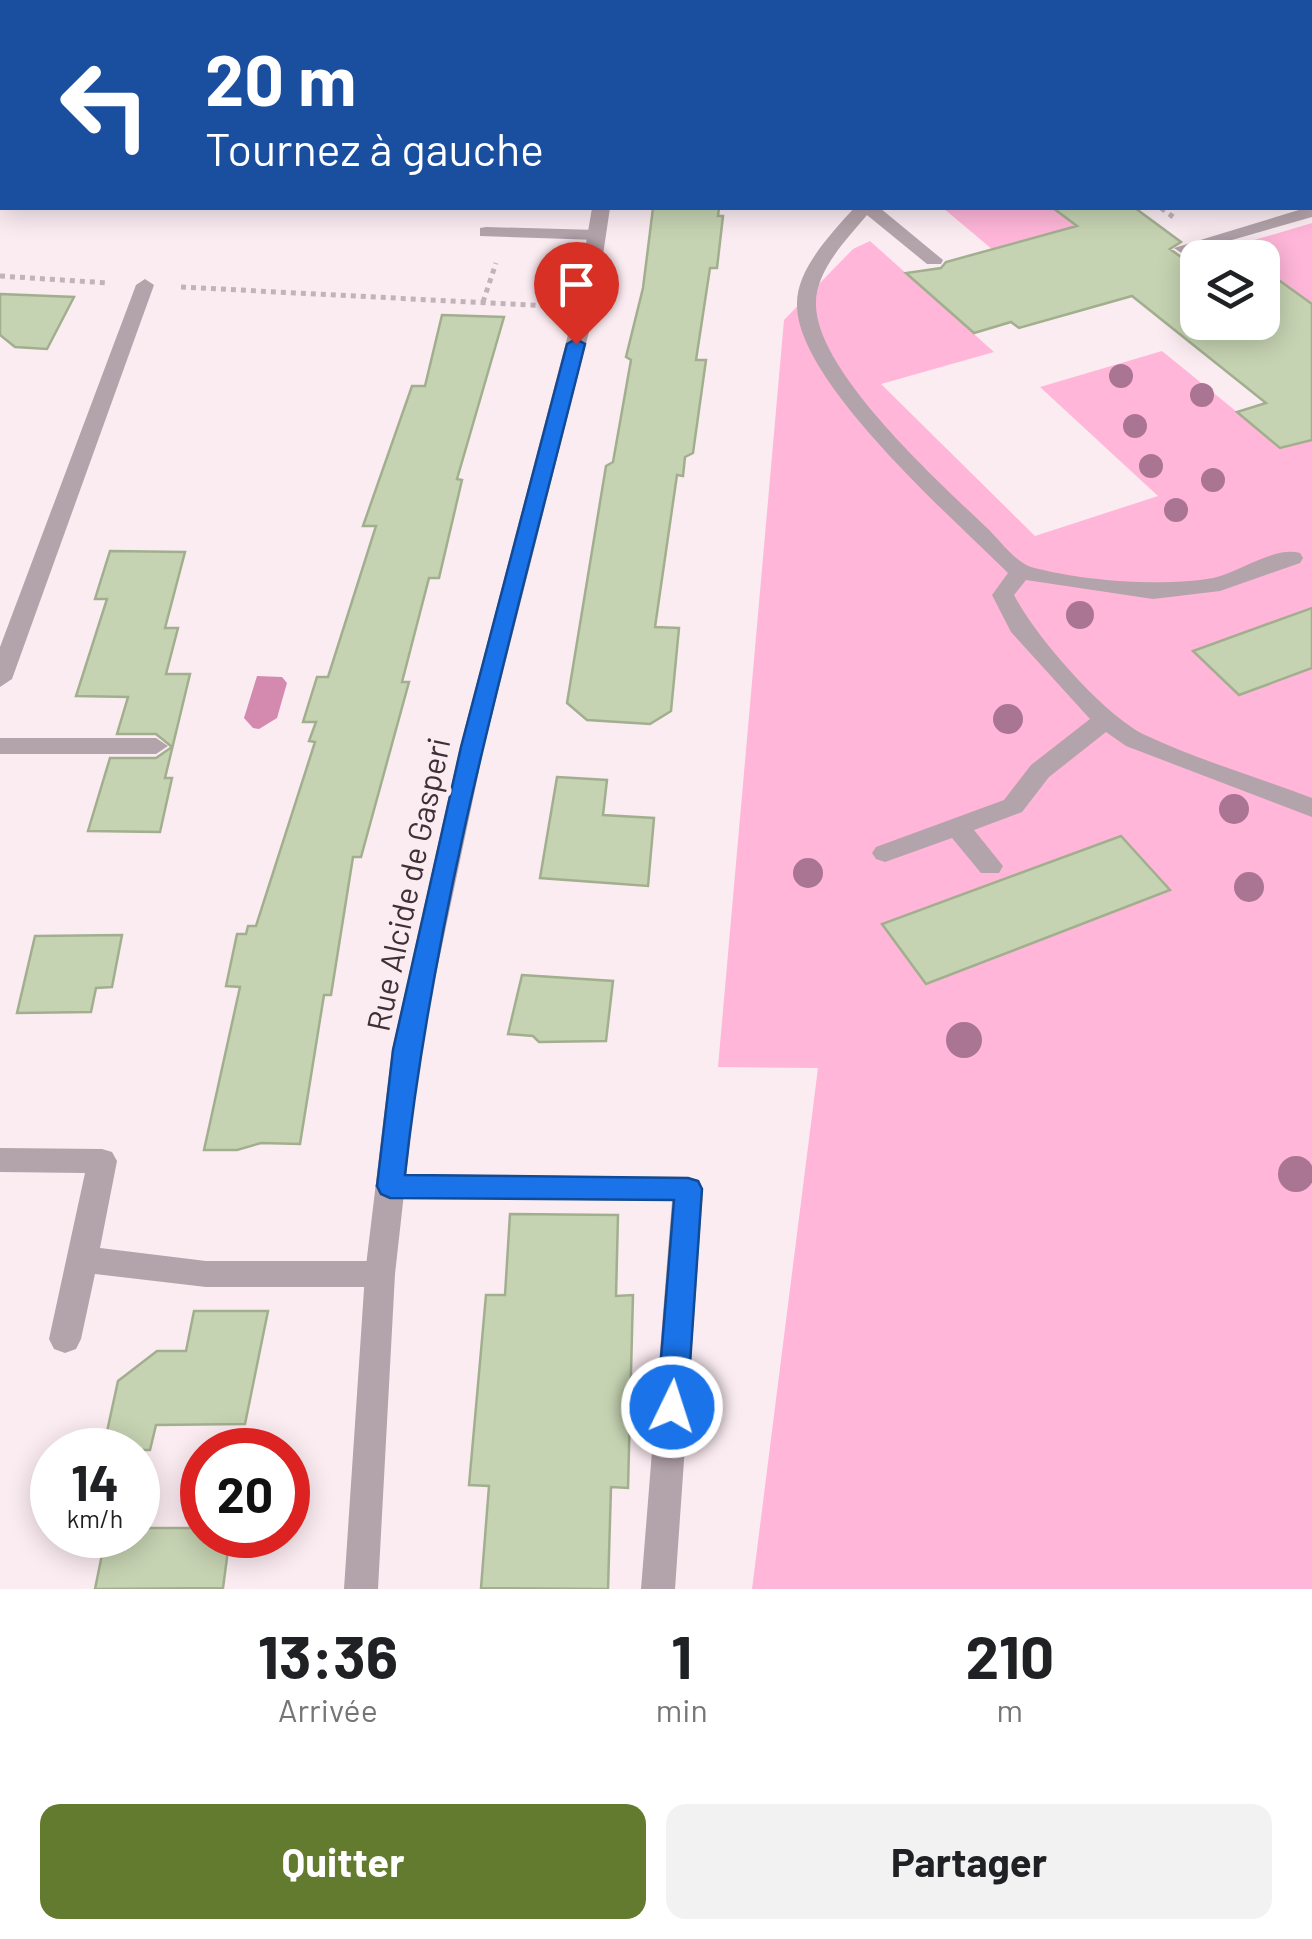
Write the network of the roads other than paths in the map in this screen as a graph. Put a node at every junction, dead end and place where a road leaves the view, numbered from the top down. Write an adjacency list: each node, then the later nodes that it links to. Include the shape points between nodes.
1 (601, 210): 6 (street, Rue Alcide de Gasperi)
2 (865, 210): 11 (street, via 818,271 806,303 808,331 858,406)
3 (870, 210): 8 (street)
4 (1312, 211): 7 (street)
5 (486, 232): 6 (street)
6 (597, 235): 21 (street, Rue Alcide de Gasperi, via 586,308 468,766 406,1050)
7 (1211, 240)
8 (934, 260)
9 (145, 285): 12 (street)
10 (1292, 558): 11 (street, via 1220,584 1152,592)
11 (1020, 572): 13 (street, via 1003,595 1019,626)
12 (0, 679)
13 (1104, 720): 16 (street, via 1135,740); 17 (street, via 1040,772 1013,806)
14 (0, 746): 15 (street)
15 (156, 746)
16 (1312, 808)
17 (958, 827): 18 (street); 19 (street)
18 (884, 854)
19 (990, 866)
20 (0, 1160): 22 (street, via 102,1161)
21 (390, 1186): 23 (street, Rue Alcide de Gasperi); 26 (street, via 688,1189)
22 (83, 1259): 23 (street, via 206,1274); 24 (street)
23 (380, 1274): 25 (street, Rue Alcide de Gasperi)
24 (64, 1339)
25 (362, 1589)
26 (658, 1589)

